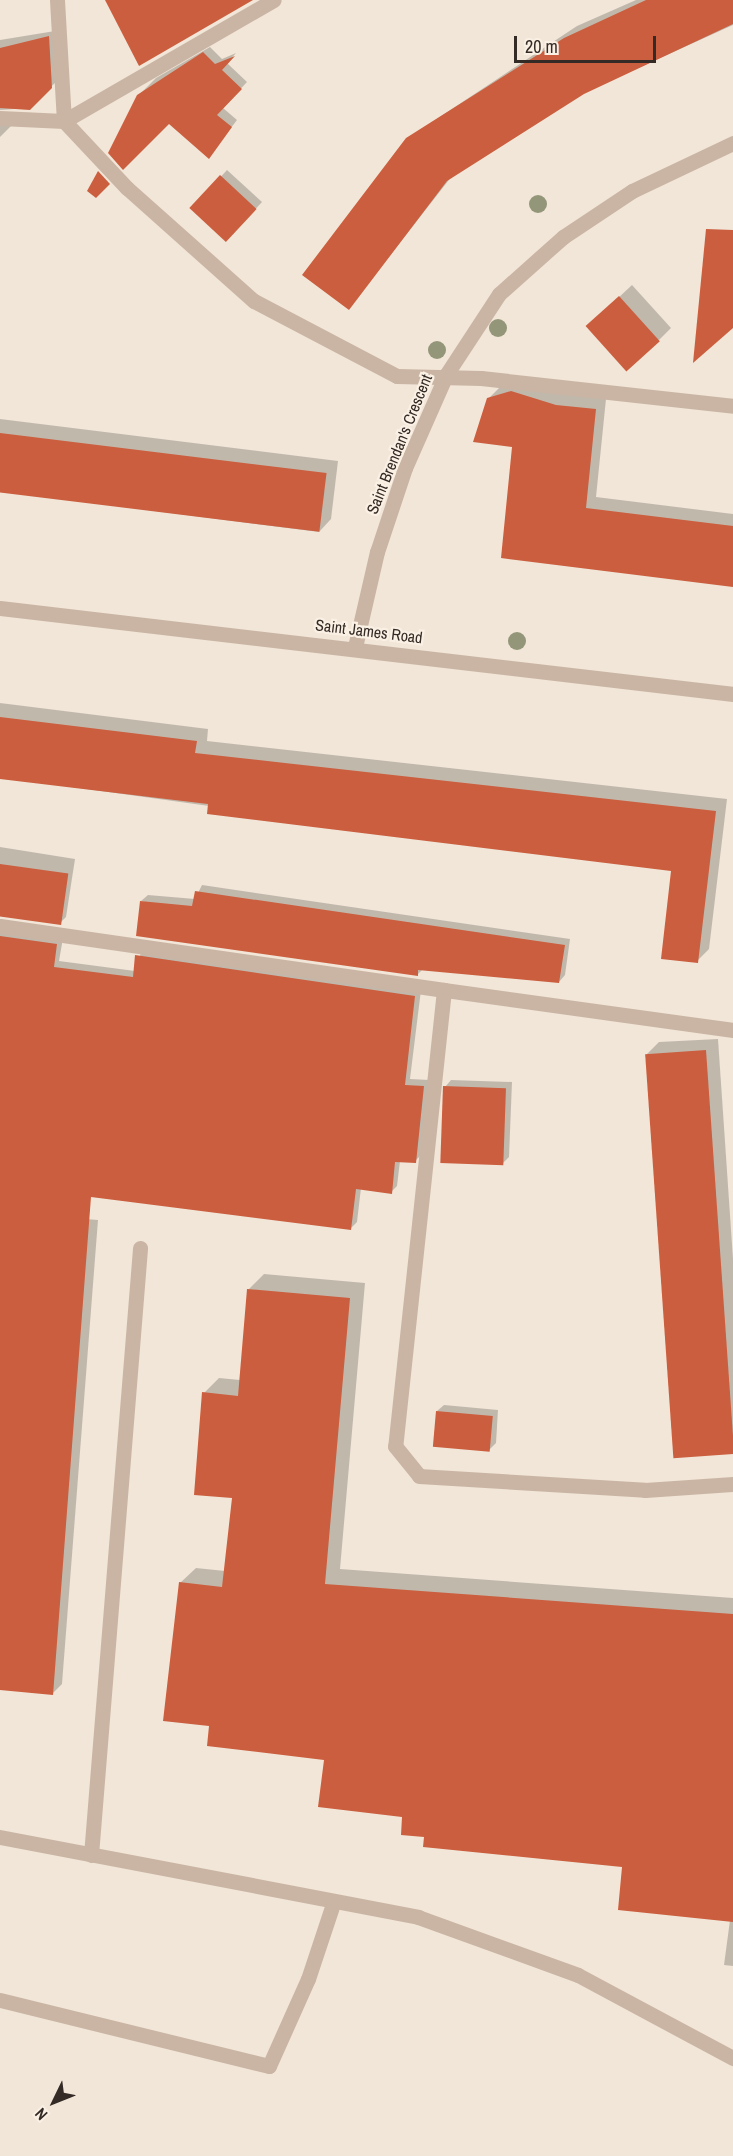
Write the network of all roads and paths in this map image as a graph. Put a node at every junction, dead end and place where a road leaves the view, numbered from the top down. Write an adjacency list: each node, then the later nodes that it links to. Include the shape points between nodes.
1 (57, 0): 4 (street)
2 (274, 0): 4 (street)
3 (0, 118): 4 (street)
4 (64, 121): 6 (street, via 128,188 254,301 397,376)
5 (733, 143): 6 (street, Saint Brendan's Crescent, via 632,191 563,237 499,294)
6 (446, 375): 7 (street); 9 (street, Saint Brendan's Crescent, via 405,468 377,552)
7 (733, 405)
8 (0, 608): 9 (street, Saint James Road)
9 (355, 647): 10 (street, Saint James Road)
10 (733, 694)
11 (0, 926): 12 (street)
12 (444, 990): 13 (street); 15 (street, via 395,1446 418,1476 645,1490)
13 (733, 1030)
14 (140, 1248): 17 (street)
15 (733, 1484)
16 (0, 1837): 17 (street)
17 (91, 1855): 18 (street)
18 (334, 1901): 19 (street, via 308,1979 269,2066); 20 (street, via 418,1917 578,1975)
19 (0, 2000)
20 (733, 2058)

